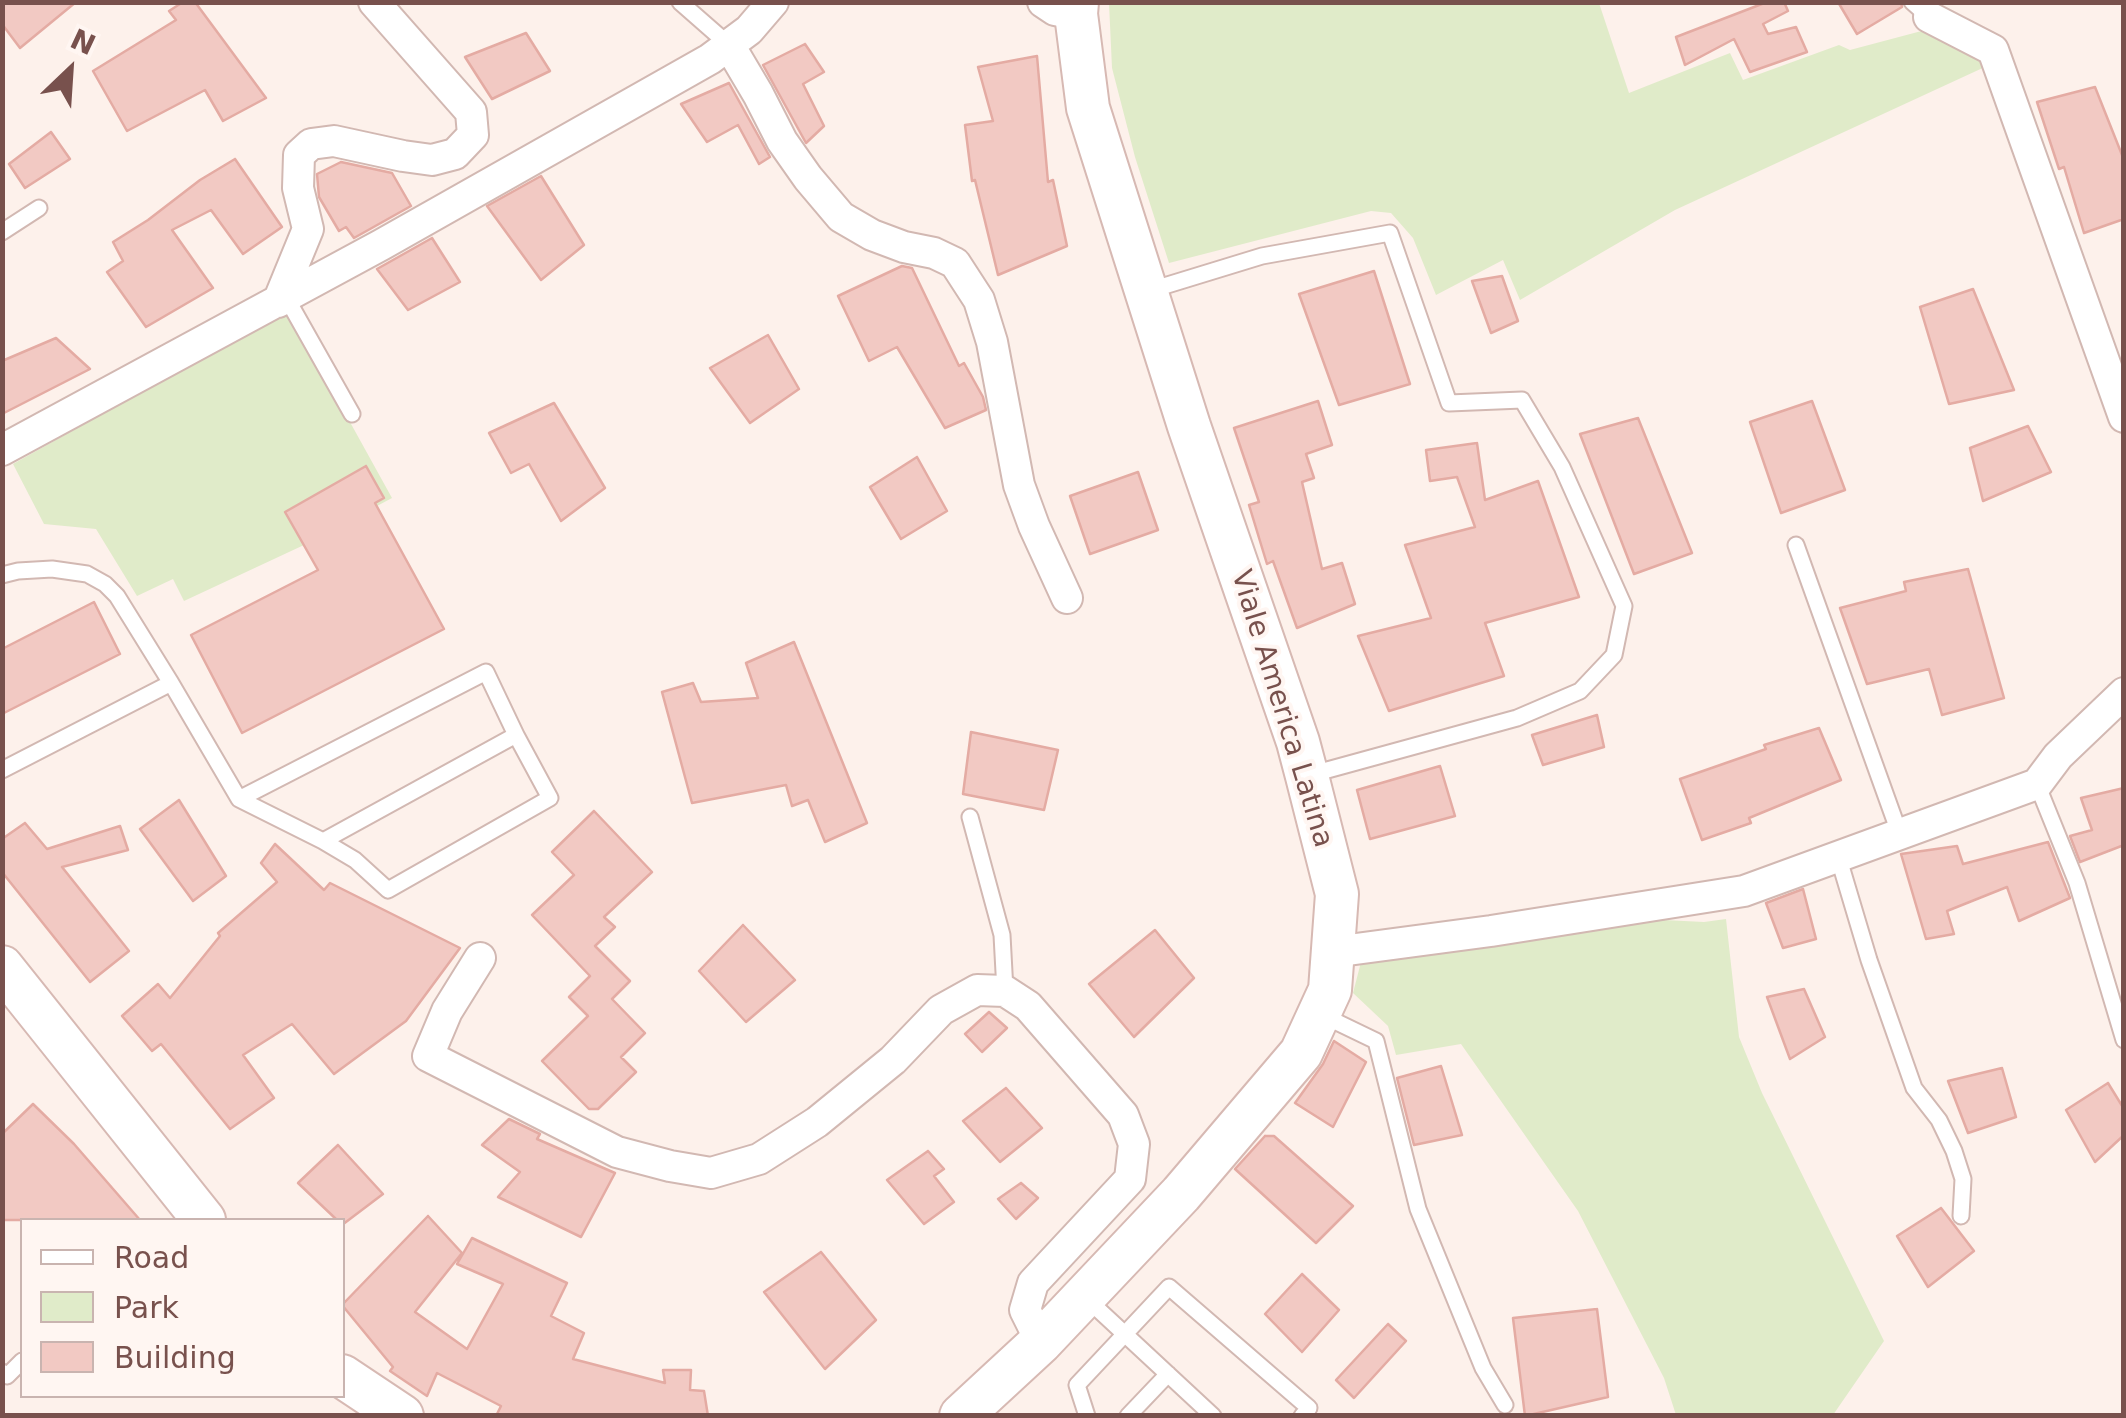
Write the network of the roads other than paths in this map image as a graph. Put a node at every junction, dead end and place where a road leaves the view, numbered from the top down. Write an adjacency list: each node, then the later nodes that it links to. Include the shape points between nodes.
1 (374, 2): 10 (street, via 471,112 473,135 455,154 432,160 334,141 311,144 298,155 308,230)
2 (680, 2): 6 (lane)
3 (774, 2): 6 (street)
4 (1066, 6): 9 (main road, Viale America Latina, via 1088,108)
5 (1920, 10): 12 (street, via 1993,50)
6 (728, 45): 10 (street); 16 (street, via 782,141 841,218 955,263 979,300 1019,484)
7 (38, 208): 8 (lane)
8 (2, 232)
9 (1147, 291): 21 (main road, Viale America Latina); 21 (lane, via 1262,256 1390,233 1449,403 1522,400 1562,467 1624,606 1614,655 1580,691 1517,718)
10 (282, 299): 11 (lane); 13 (street)
11 (352, 414)
12 (2124, 417)
13 (2, 450)
14 (1796, 545): 25 (lane)
15 (2, 575): 17 (lane, via 52,569 105,584)
16 (1068, 598)
17 (171, 683): 20 (lane); 23 (lane)
18 (2124, 693): 22 (street)
19 (516, 735): 23 (lane, via 486,672); 26 (lane); 26 (lane, via 550,798 388,890)
20 (2, 770)
21 (1306, 776): 28 (main road, Viale America Latina, via 1337,894)
22 (2037, 784): 25 (street); 33 (lane, via 2078,883)
23 (239, 799): 26 (lane)
24 (970, 818): 31 (lane, via 1002,934)
25 (1900, 835): 27 (street)
26 (323, 840)
27 (1838, 856): 28 (street, via 1744,892); 35 (lane, via 1914,1088 1954,1151 1963,1179)
28 (1333, 952): 32 (main road, Viale America Latina, via 1330,990)
29 (480, 958): 31 (street, via 446,1010 428,1056 617,1152 711,1173 759,1158 818,1122 941,1010 978,990)
30 (8, 988): 34 (main road, via 98,1084)
31 (1005, 992): 38 (street, via 1028,1006 1123,1115 1134,1144 1130,1179 1033,1283 1025,1310)
32 (1319, 1014): 36 (main road, Viale America Latina, via 1301,1053 1182,1194); 41 (lane, via 1376,1041 1418,1209)
33 (2124, 1040)
34 (190, 1212)
35 (1961, 1216)
36 (1084, 1296): 37 (lane); 38 (main road, Viale America Latina)
37 (1126, 1335): 39 (lane); 45 (lane, via 1077,1385); 48 (lane, via 1169,1287 1308,1408)
38 (1041, 1342): 43 (main road, Viale America Latina); 44 (main road)
39 (1168, 1374): 46 (lane); 47 (lane)
40 (345, 1378): 42 (main road)
41 (1505, 1405)
42 (402, 1416)
43 (960, 1416)
44 (995, 1416)
45 (1088, 1416)
46 (1128, 1416)
47 (1213, 1416)
48 (1302, 1416)

